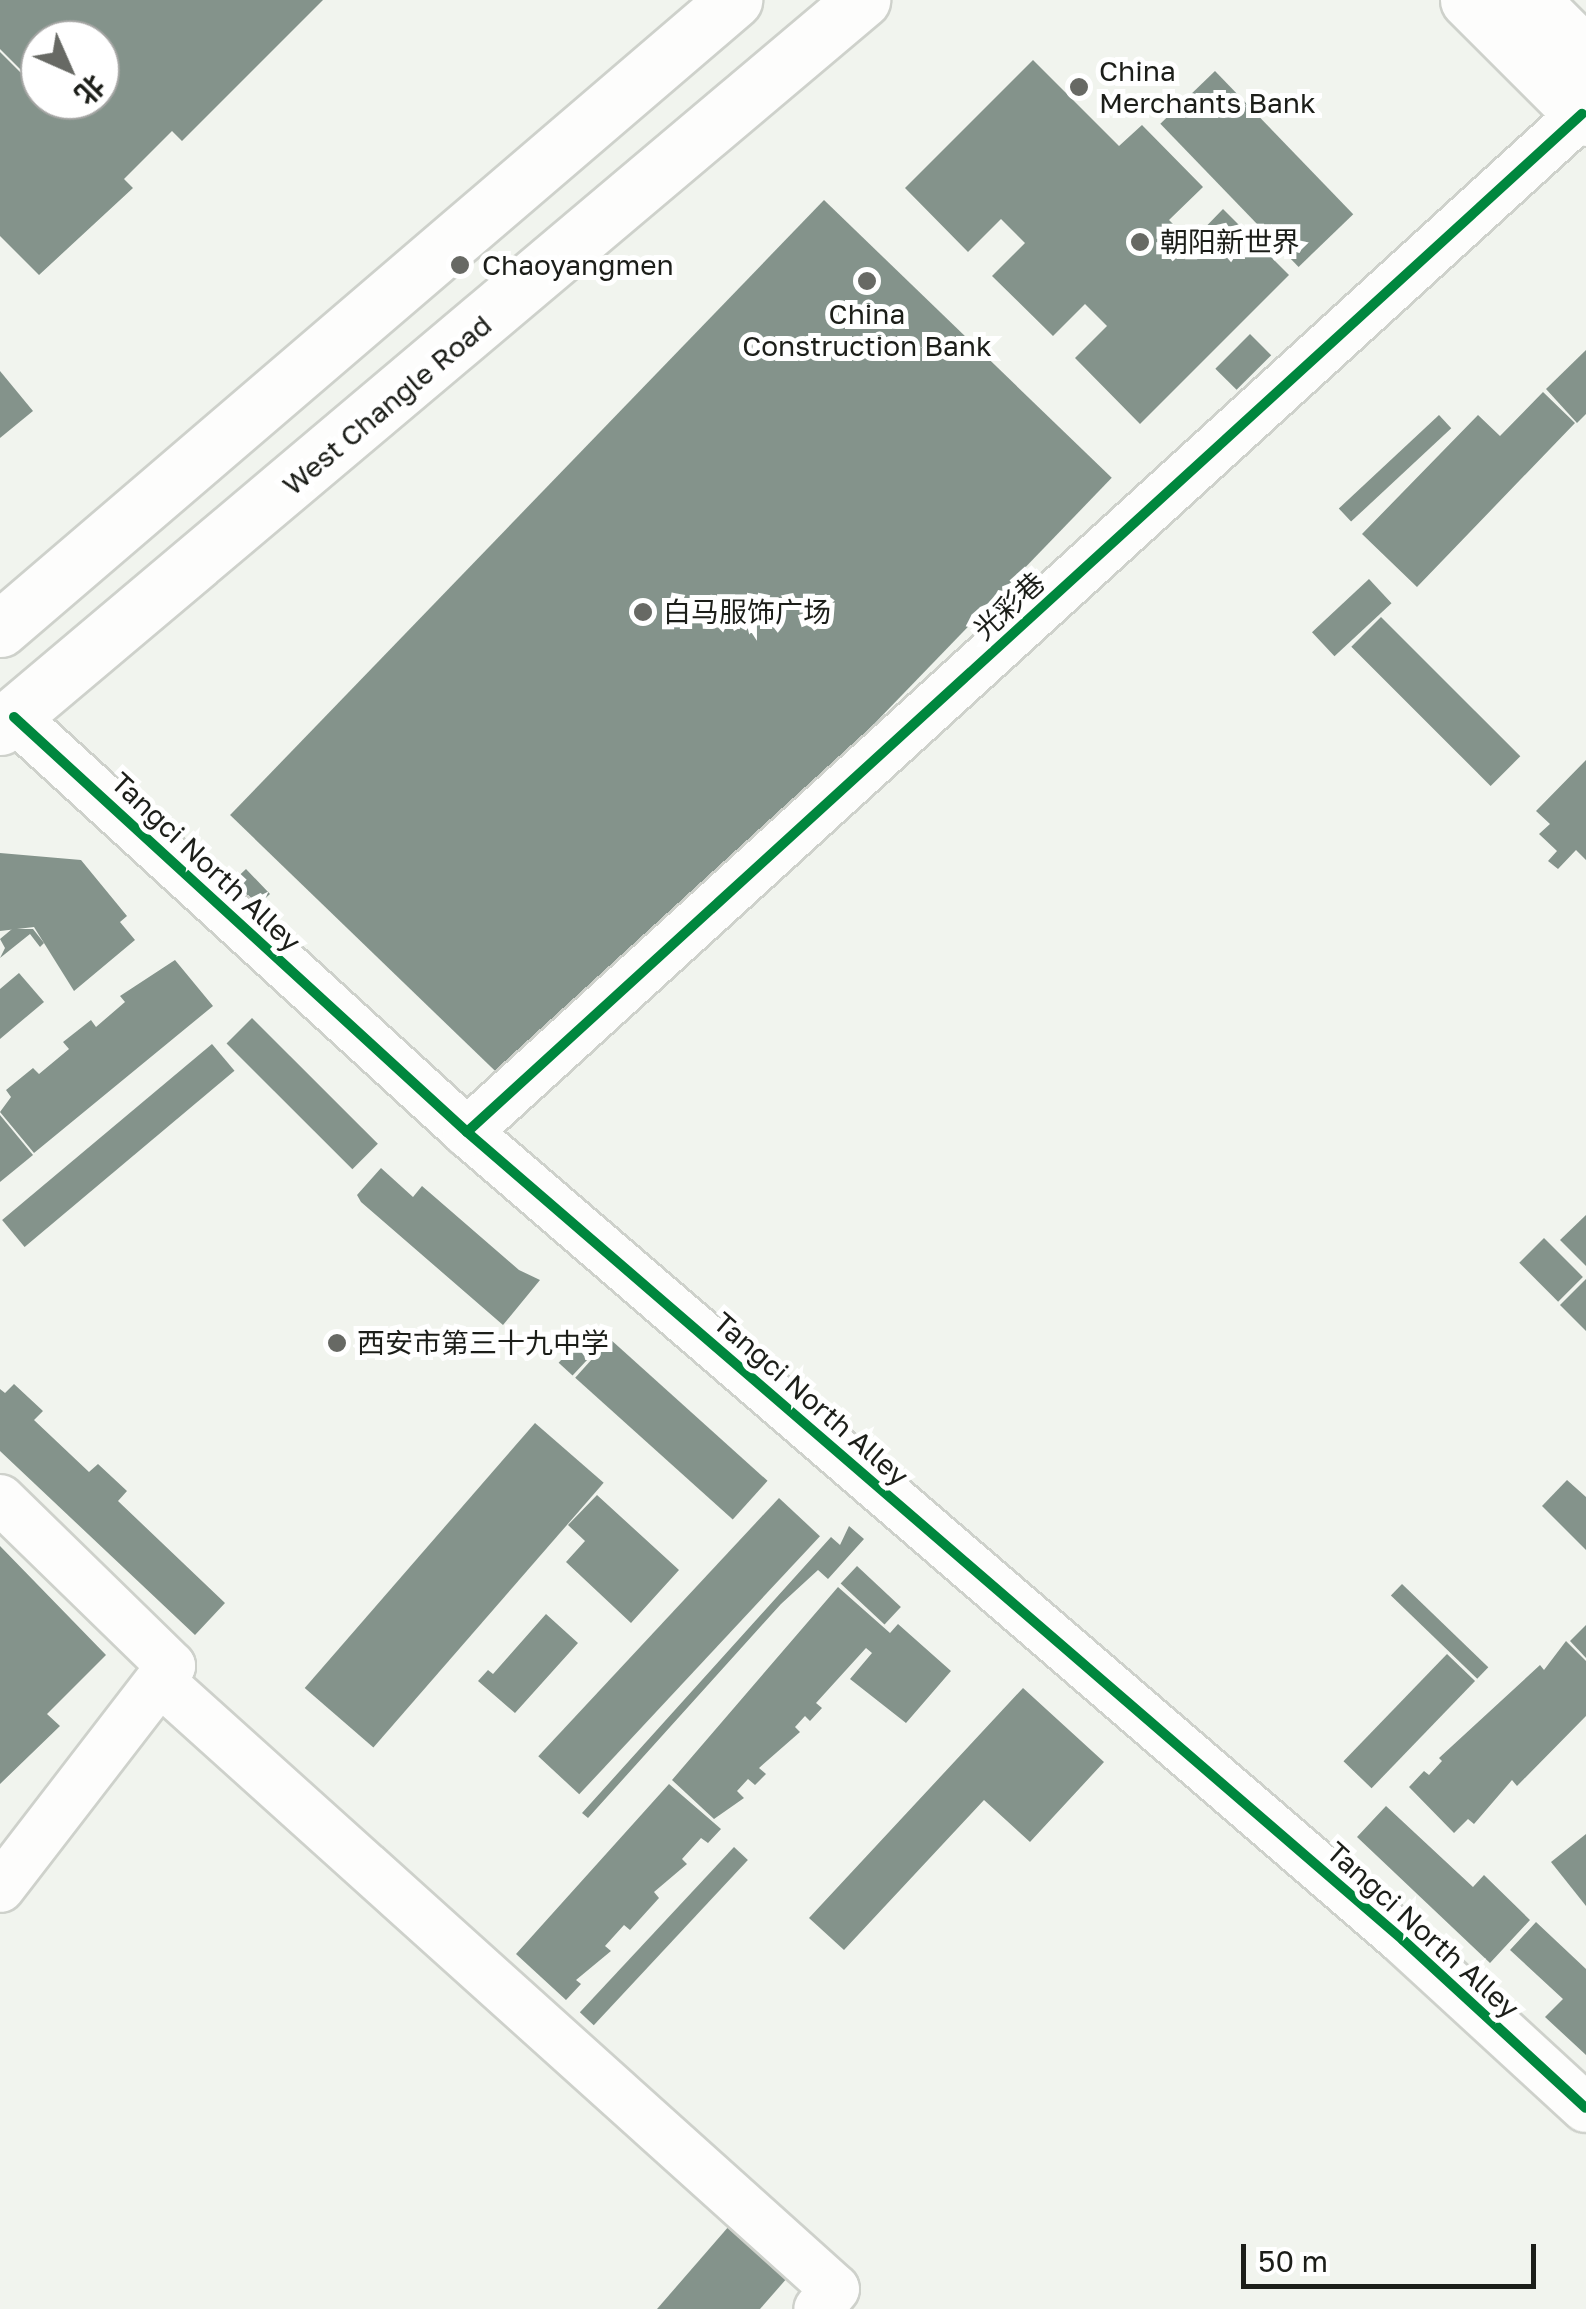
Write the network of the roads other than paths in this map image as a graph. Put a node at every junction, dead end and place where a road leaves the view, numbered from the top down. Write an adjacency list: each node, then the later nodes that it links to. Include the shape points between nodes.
1 (734, 0): 7 (main road)
2 (862, 0): 8 (main road, West Changle Road)
3 (1468, 0): 6 (main road)
4 (1530, 0): 5 (main road)
5 (1586, 55)
6 (1584, 116): 9 (street, 光彩巷)
7 (0, 629)
8 (7, 722): 9 (street, Tangci North Alley)
9 (467, 1132): 13 (street, Tangci North Alley, via 1403,1940)
10 (0, 1498): 11 (street, via 171,1666)
11 (160, 1681): 12 (street); 14 (street, via 835,2289)
12 (0, 1888)
13 (1586, 2108)
14 (818, 2309)

